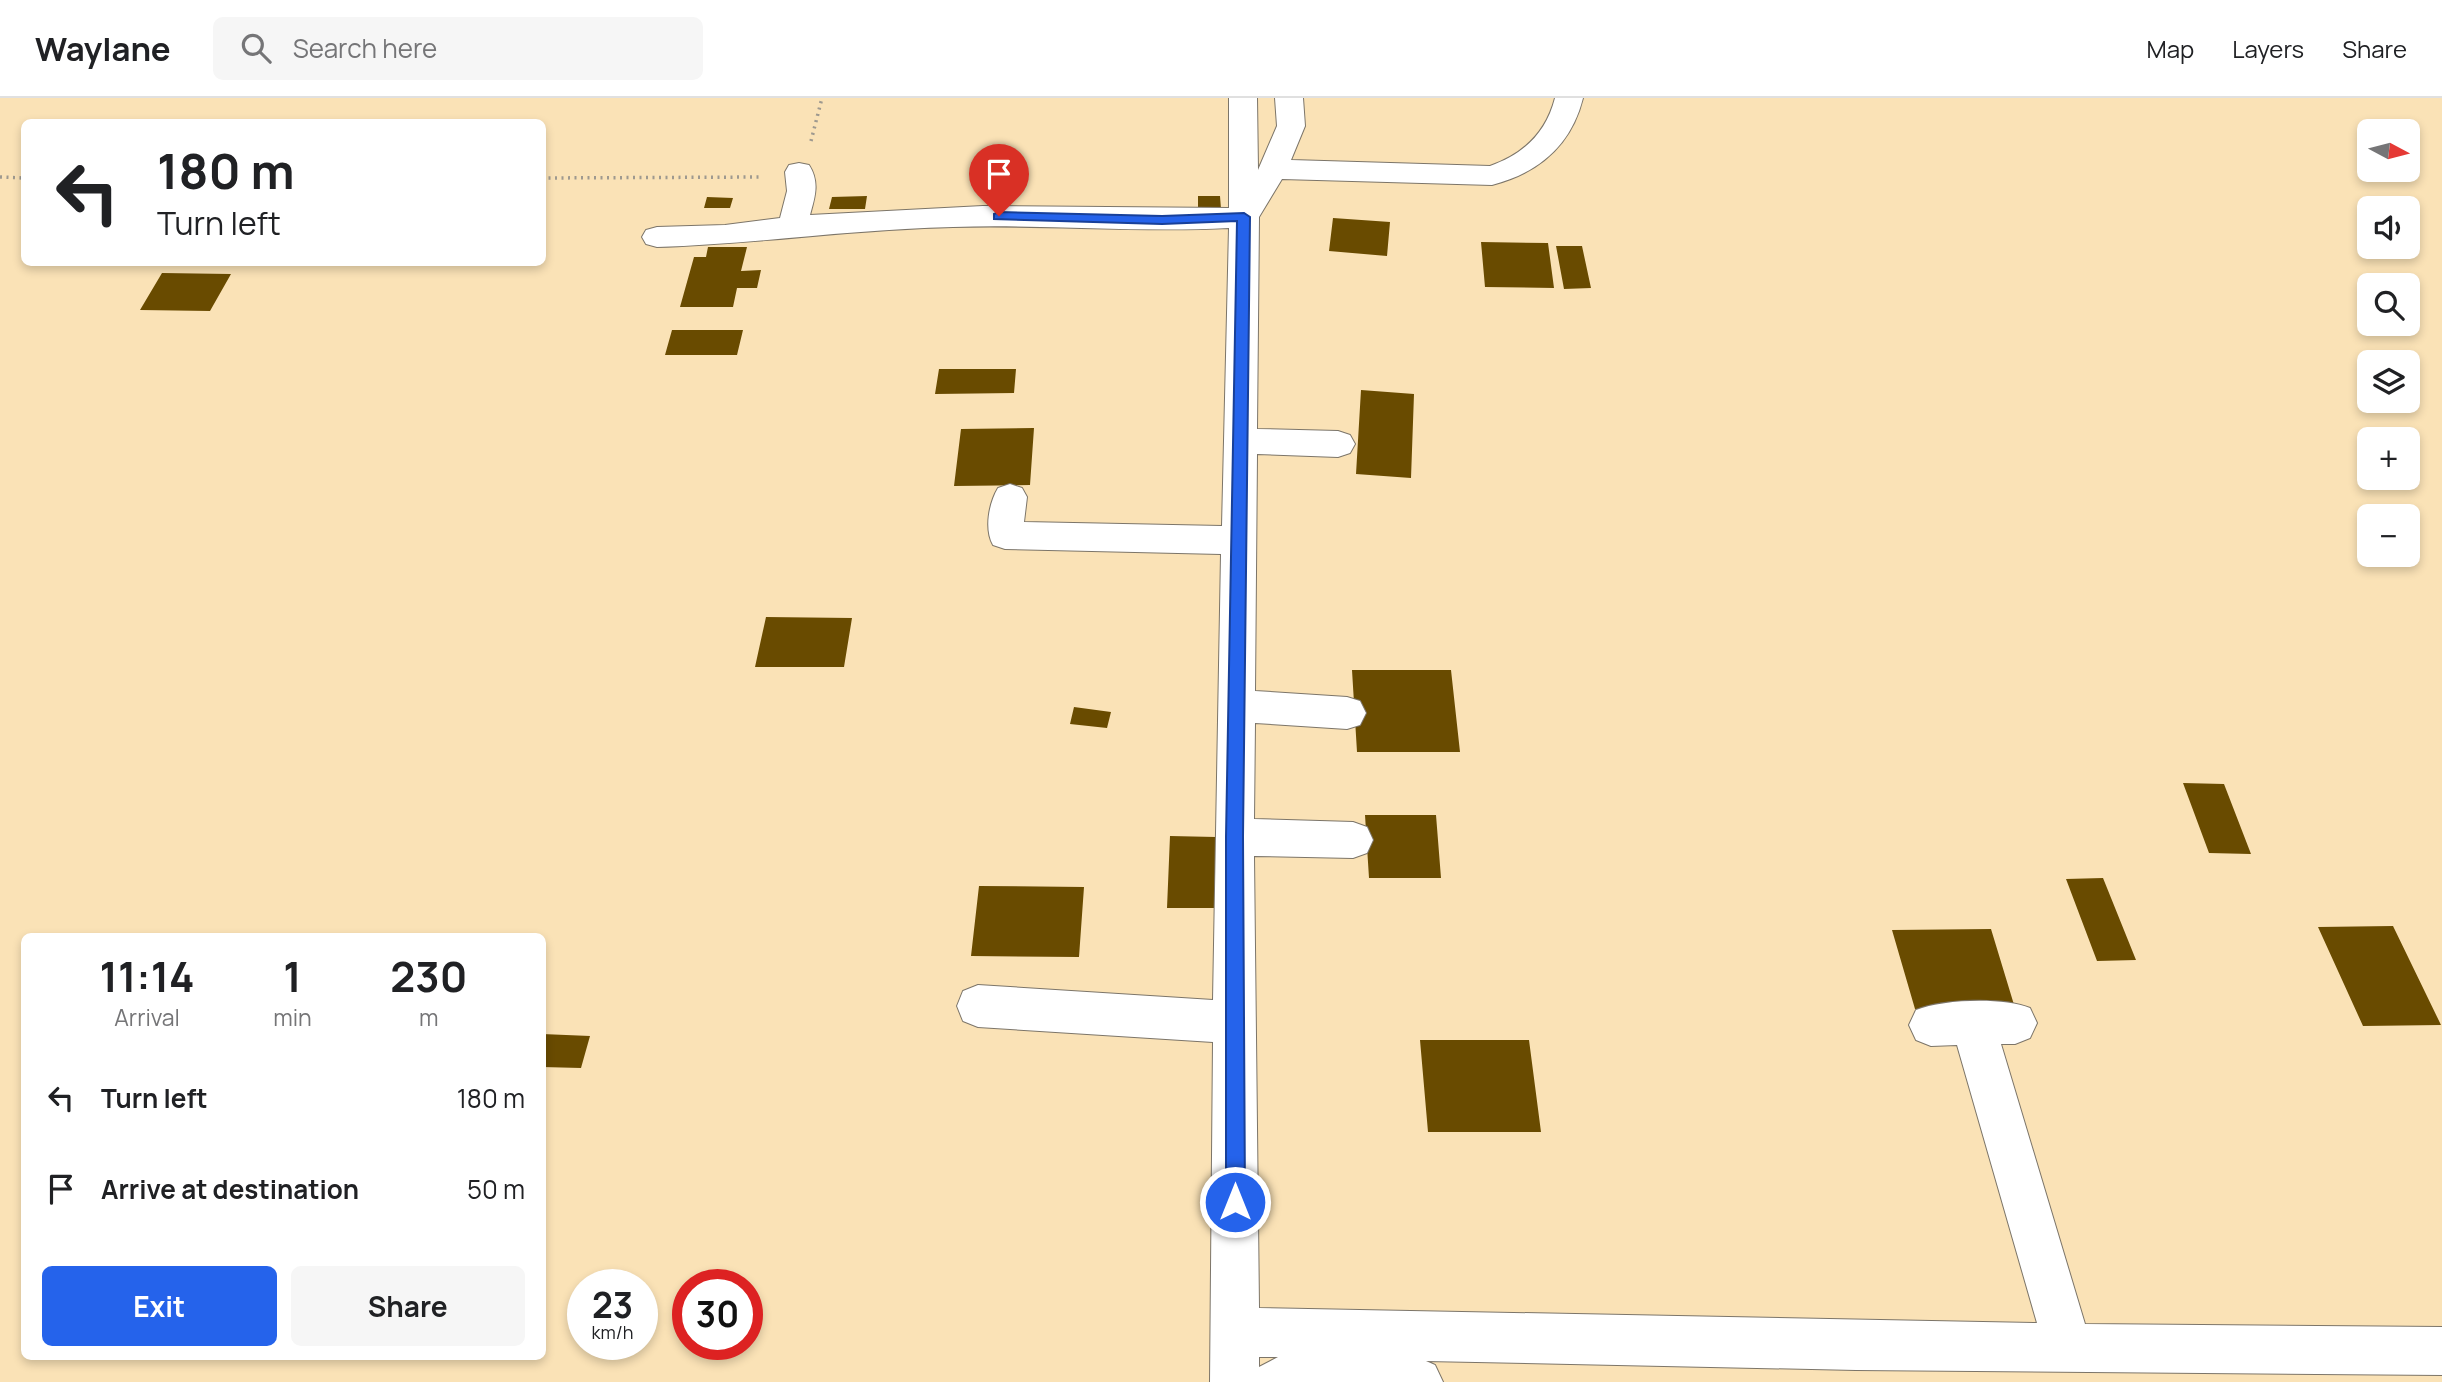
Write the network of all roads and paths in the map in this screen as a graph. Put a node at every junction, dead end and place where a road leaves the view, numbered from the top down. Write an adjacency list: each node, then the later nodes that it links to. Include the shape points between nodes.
1 (822, 98): 6 (path)
2 (1243, 98): 10 (street)
3 (1289, 98): 5 (street, via 1291,126)
4 (1569, 98): 5 (street, via 1566,114 1549,145 1514,169 1492,176)
5 (1273, 169): 10 (street)
6 (799, 172): 9 (path, via 786,177); 11 (street, via 802,191)
7 (0, 177): 8 (path)
8 (21, 178)
9 (546, 178)
10 (1244, 217): 11 (street, via 909,218); 13 (street)
11 (792, 226): 12 (street, via 725,235)
12 (657, 237)
13 (1240, 441): 14 (street); 16 (street)
14 (1338, 444)
15 (1010, 497): 16 (street, via 1004,535)
16 (1238, 540): 17 (street)
17 (1236, 706): 18 (street); 19 (street)
18 (1347, 713)
19 (1234, 837): 20 (street); 22 (street)
20 (1353, 840)
21 (978, 1006): 22 (street)
22 (1235, 1021): 24 (street)
23 (1973, 1024): 25 (street)
24 (1236, 1332): 25 (street); 27 (street)
25 (2068, 1348): 26 (street)
26 (2442, 1351)
27 (1235, 1382)
28 (1278, 1382): 29 (street)
29 (1418, 1382)

